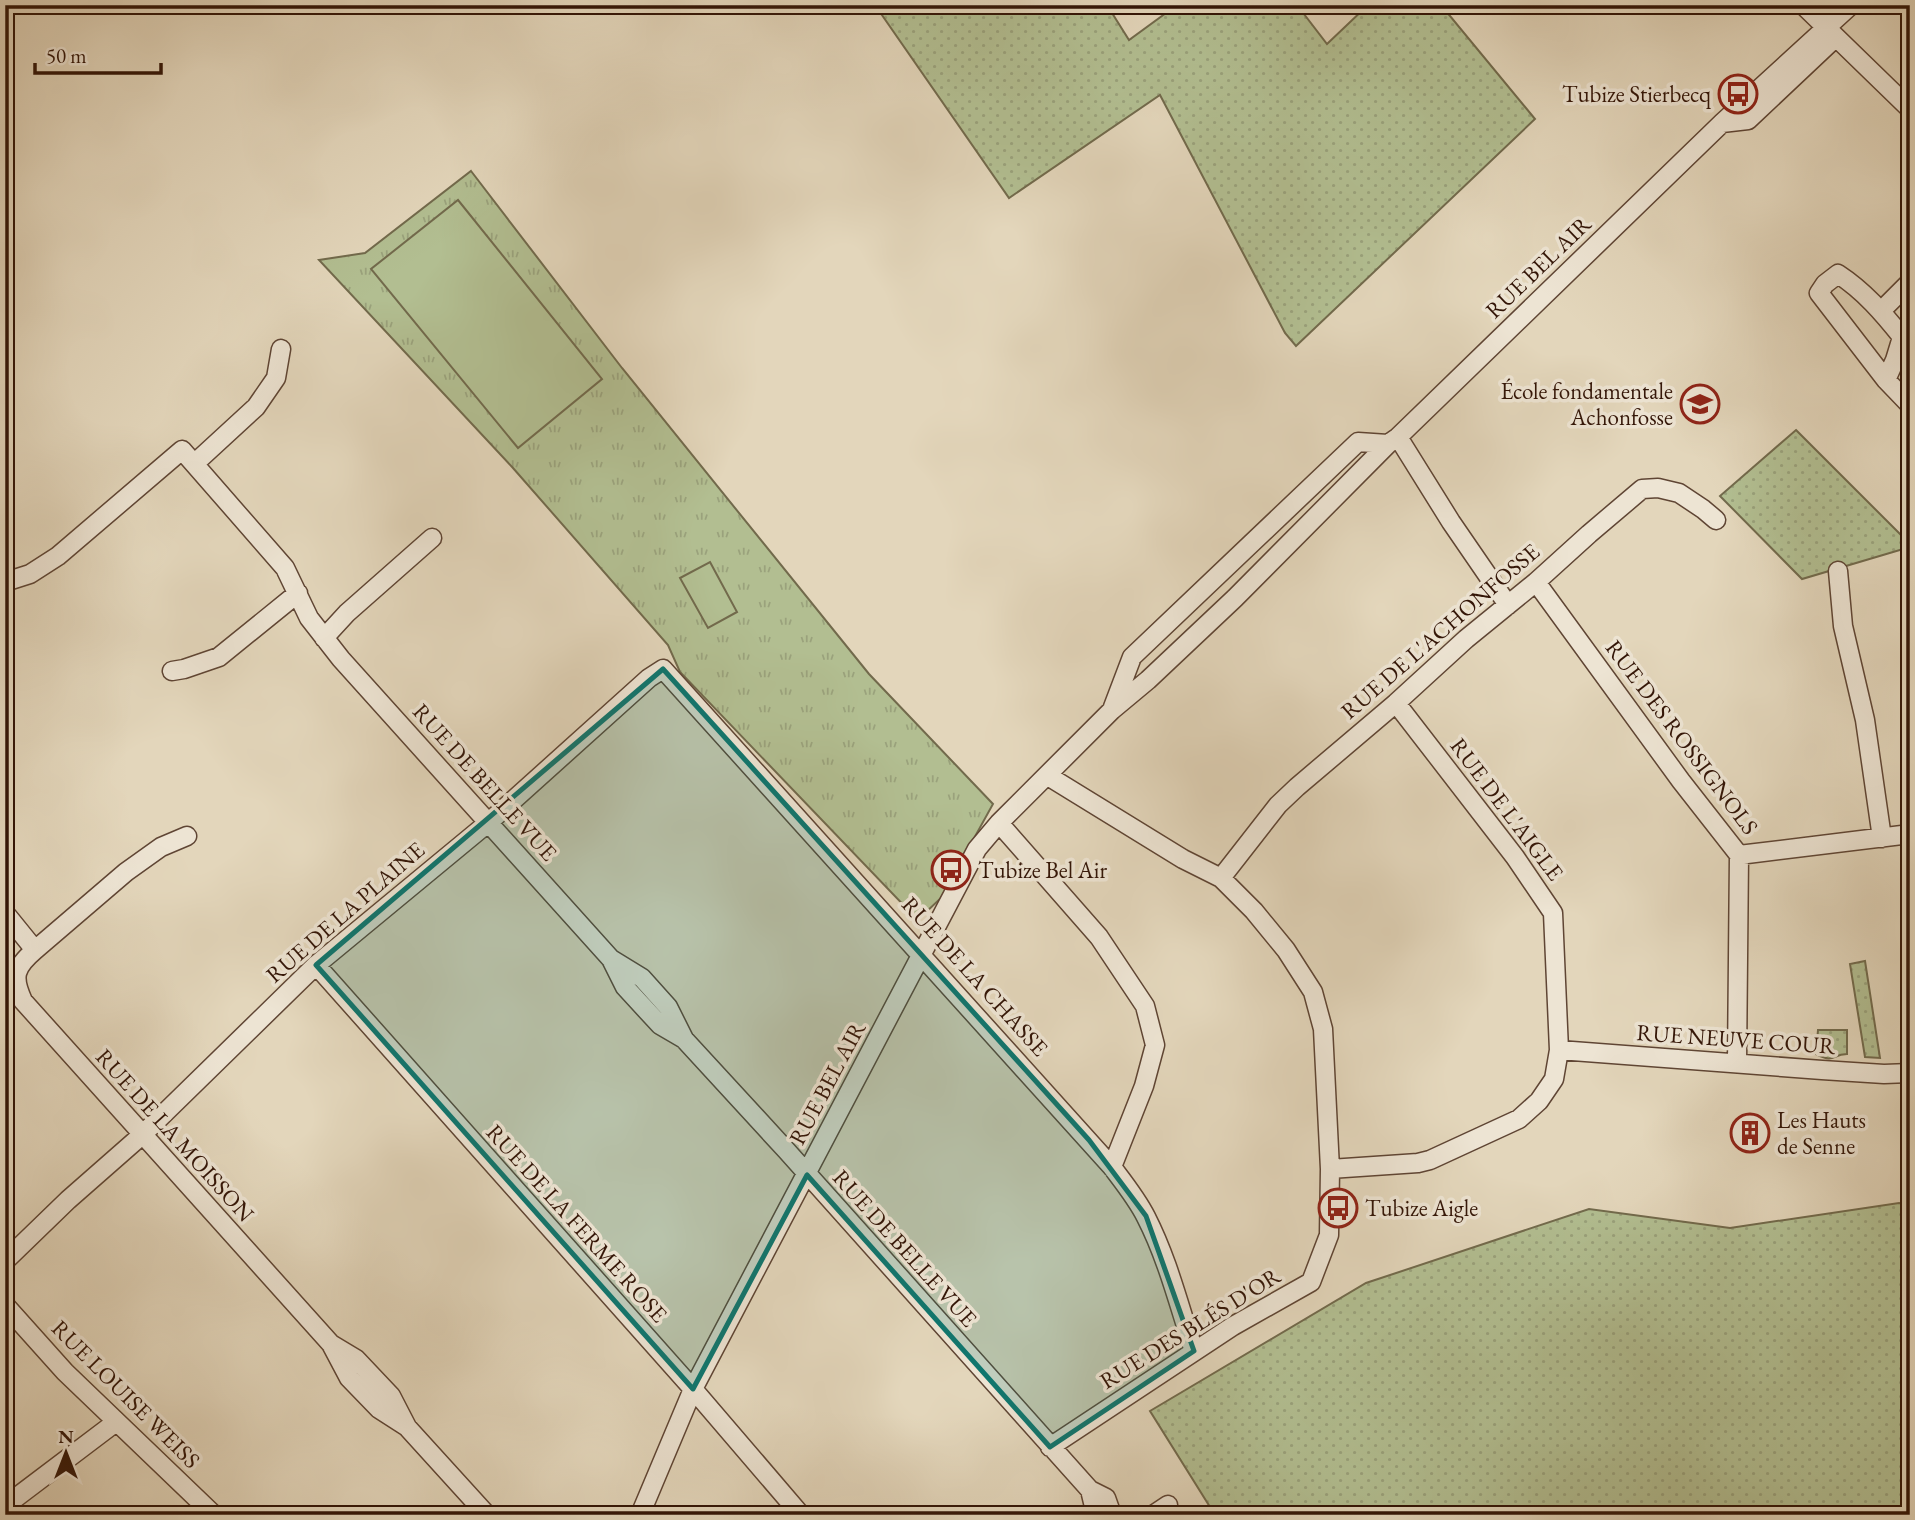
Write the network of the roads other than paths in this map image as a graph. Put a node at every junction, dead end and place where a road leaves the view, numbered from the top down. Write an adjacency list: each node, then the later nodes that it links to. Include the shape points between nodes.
1 (1803, 5): 3 (street)
2 (1851, 5): 3 (street, RUE BEL AIR)
3 (1830, 34): 4 (street); 10 (street, RUE BEL AIR, via 1722,124)
4 (1910, 109)
5 (1910, 282): 6 (street)
6 (1881, 311): 8 (street, via 1902,337); 8 (street, via 1838,274 1819,293)
7 (281, 349): 11 (street, via 275,378 256,407)
8 (1886, 380): 9 (street)
9 (1910, 405)
10 (1393, 440): 18 (street); 23 (street, RUE BEL AIR, via 1235,598); 23 (street, RUE BEL AIR, via 1358,442 1132,657)
11 (188, 457): 15 (street, via 58,556 30,574); 17 (street, RUE DE BELLE VUE, via 285,568)
12 (1716, 520): 16 (street, RUE DE L'ACHONFOSSE, via 1679,493 1642,489)
13 (432, 538): 19 (street)
14 (1838, 571): 29 (street, via 1843,626 1864,720)
15 (5, 582)
16 (1536, 582): 18 (street, RUE DE L'ACHONFOSSE); 30 (street, RUE DES ROSSIGNOLS)
17 (298, 593): 19 (street, RUE DE BELLE VUE); 21 (street, via 219,657)
18 (1508, 605): 22 (street, RUE DE L'ACHONFOSSE)
19 (324, 638): 25 (street, RUE DE BELLE VUE)
20 (663, 669): 25 (street, RUE DE LA PLAINE); 34 (street, RUE DE LA CHASSE)
21 (172, 671)
22 (1396, 703): 31 (street, RUE DE L'ACHONFOSSE, via 1278,805); 36 (street, RUE DE L'AIGLE, via 1553,913)
23 (1112, 710): 24 (street, RUE BEL AIR)
24 (1048, 776): 26 (street, RUE BEL AIR); 31 (street, RUE DES BLÉS D'OR)
25 (489, 822): 35 (street, RUE DE LA PLAINE); 42 (street, RUE DE BELLE VUE, via 611,959 642,978 668,1007 684,1039)
26 (999, 823): 34 (street, RUE BEL AIR, via 977,849); 40 (street, via 1099,937 1144,1006 1155,1045)
27 (1910, 834): 29 (street)
28 (187, 836): 33 (street, RUE DE LA MOISSON, via 126,872)
29 (1882, 838): 30 (street)
30 (1739, 855): 37 (street, RUE DES ROSSIGNOLS)
31 (1221, 878): 41 (street, RUE DES BLÉS D'OR, via 1286,950 1313,992 1323,1029)
32 (5, 913): 33 (street)
33 (34, 950): 39 (street, RUE DE LA MOISSON, via 18,970 16,985 23,1001)
34 (922, 954): 40 (street, RUE DE LA CHASSE); 42 (street, RUE BEL AIR)
35 (316, 965): 39 (street, RUE DE LA PLAINE); 46 (street, RUE DE LA FERME ROSE)
36 (1559, 1051): 37 (street, RUE NEUVE COUR); 41 (street, RUE DE L'AIGLE, via 1553,1079 1539,1101 1519,1119 1430,1160)
37 (1737, 1063): 38 (street, RUE NEUVE COUR)
38 (1910, 1073)
39 (142, 1135): 43 (street, RUE DE LA PLAINE); 52 (street, RUE DE LA MOISSON, via 331,1345 356,1359 391,1396 407,1427)
40 (1112, 1167): 45 (street, RUE DE LA CHASSE, via 1140,1206 1162,1252)
41 (1329, 1168): 45 (street, RUE DES BLÉS D'OR, via 1329,1235 1311,1282)
42 (807, 1175): 46 (street, RUE BEL AIR); 48 (street, RUE DE BELLE VUE)
43 (5, 1261)
44 (5, 1305): 47 (street, RUE LOUISE WEISS)
45 (1194, 1351): 48 (street, RUE DES BLÉS D'OR)
46 (692, 1390): 53 (street, RUE BEL AIR); 54 (street, RUE DE LA FERME ROSE)
47 (116, 1422): 50 (street); 51 (street, RUE LOUISE WEISS)
48 (1050, 1447): 49 (street, RUE DE BELLE VUE)
49 (1090, 1490): 55 (street, RUE DE BELLE VUE); 56 (street, RUE DE BELLE VUE, via 1106,1498)
50 (5, 1506)
51 (214, 1515)
52 (487, 1515)
53 (640, 1515)
54 (801, 1515)
55 (1096, 1515)
56 (1112, 1515)

